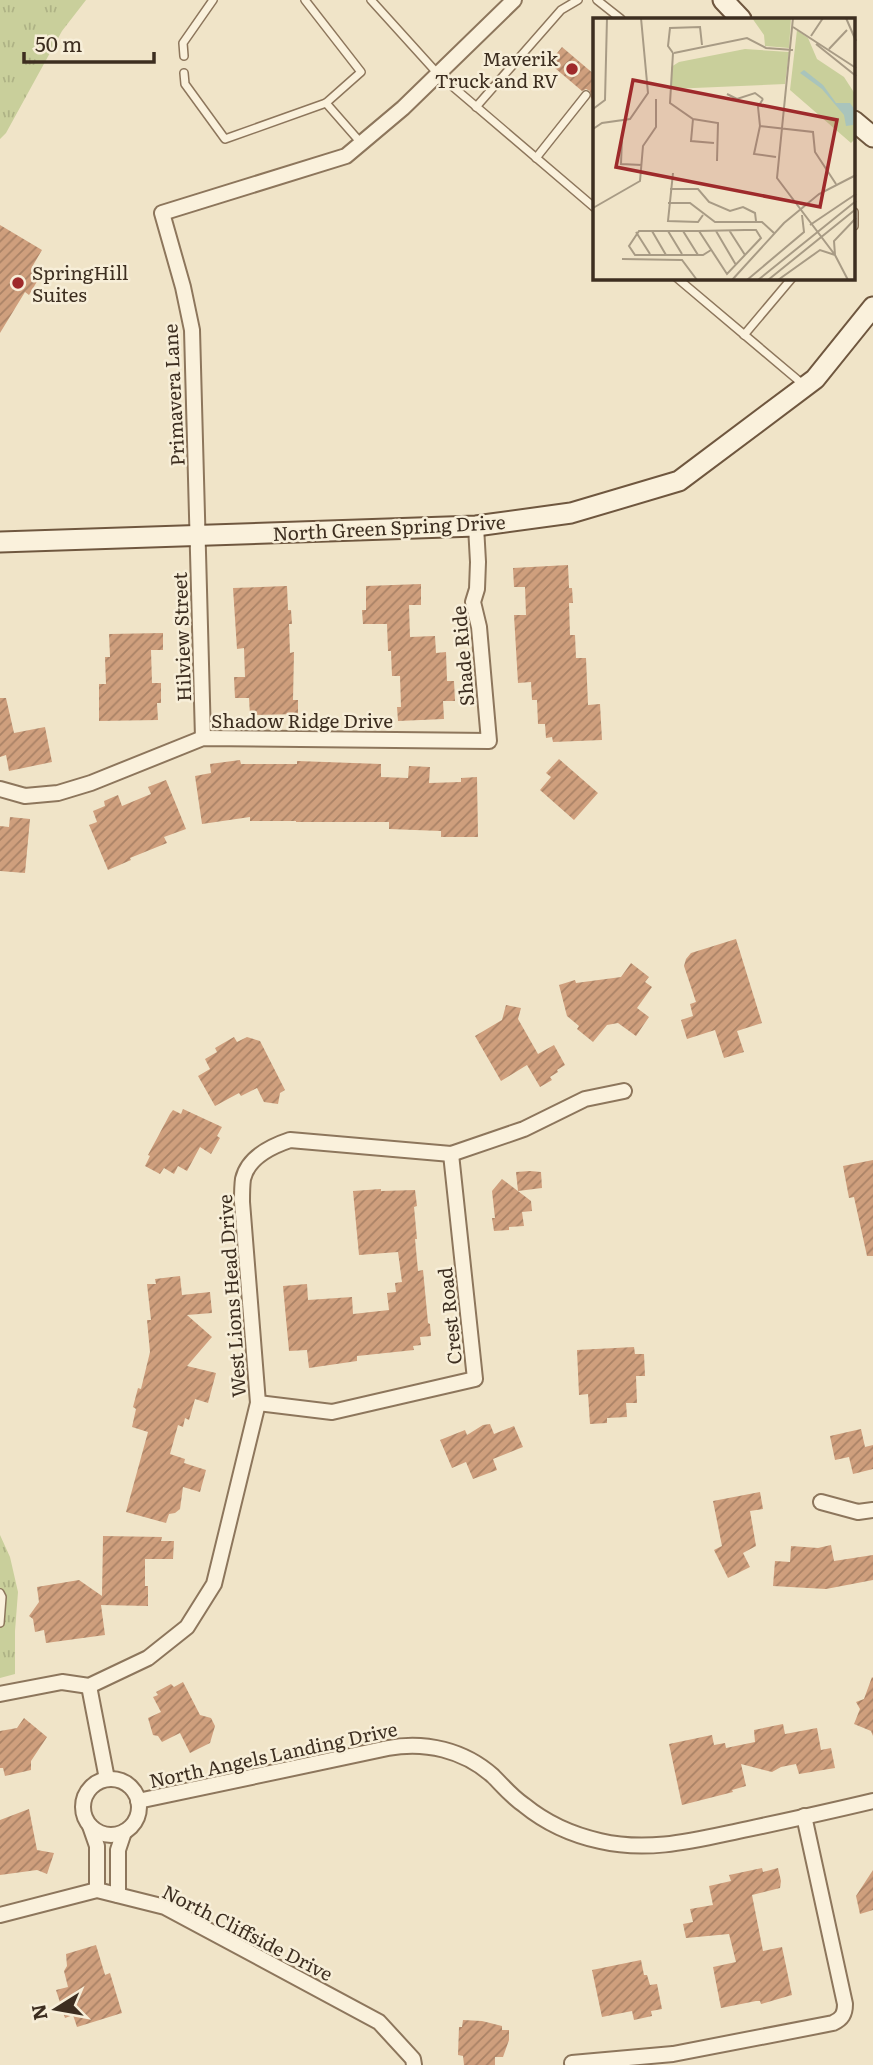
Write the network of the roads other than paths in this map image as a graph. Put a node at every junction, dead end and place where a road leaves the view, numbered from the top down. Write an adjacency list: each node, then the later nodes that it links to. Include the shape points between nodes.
1 (213, 0): 8 (lane, via 183,43)
2 (305, 0): 12 (lane, via 361,72)
3 (371, 0): 10 (lane)
4 (514, 0): 10 (street)
5 (578, 0): 13 (lane, via 561,10)
6 (597, 0): 7 (lane)
7 (620, 18)
8 (184, 56)
9 (184, 73): 12 (lane, via 185,84 225,139)
10 (438, 74): 13 (lane); 16 (street)
11 (586, 94): 17 (lane)
12 (326, 103): 16 (lane)
13 (476, 107): 17 (lane)
14 (856, 123): 15 (main road)
15 (873, 137)
16 (361, 143): 25 (street, Primavera Lane, via 346,156 162,213 192,330)
17 (536, 158): 18 (lane)
18 (593, 205)
19 (679, 280): 22 (lane)
20 (790, 280): 22 (lane)
21 (873, 307): 23 (main road, North Green Spring Drive)
22 (744, 335): 23 (lane)
23 (805, 386): 24 (main road, North Green Spring Drive, via 679,481 571,513)
24 (476, 526): 25 (main road, North Green Spring Drive); 28 (street, Shade Ride, via 474,602)
25 (198, 536): 26 (main road, North Green Spring Drive); 27 (street, Hilview Street)
26 (0, 542)
27 (204, 738): 28 (street, Shadow Ridge Drive); 29 (street, Shadow Ridge Drive, via 58,793 25,796)
28 (489, 741)
29 (0, 789)
30 (624, 1091): 31 (street, via 584,1099 524,1129)
31 (450, 1154): 32 (street, Crest Road, via 475,1379 332,1412); 32 (street, West Lions Head Drive, via 290,1140 256,1158 243,1176 242,1202)
32 (258, 1403): 37 (street, West Lions Head Drive, via 214,1584 187,1627 148,1658)
33 (821, 1502): 34 (street, via 859,1512)
34 (873, 1510)
35 (0, 1593): 36 (lane)
36 (0, 1623)
37 (89, 1686): 38 (street, West Lions Head Drive, via 62,1682); 39 (street)
38 (0, 1694)
39 (107, 1779): 40 (street, via 130,1785); 43 (street, via 94,1783 83,1799)
40 (138, 1801): 42 (street, North Angels Landing Drive, via 418,1745 467,1759 554,1824 585,1838 619,1845 670,1845); 44 (street, via 136,1819)
41 (873, 1801): 42 (street, North Angels Landing Drive)
42 (804, 1816): 48 (street, via 845,2004 839,2020 708,2049)
43 (89, 1826): 44 (street, via 106,1835); 45 (street, via 97,1846)
44 (124, 1832): 46 (street, via 118,1850)
45 (97, 1890): 46 (street, North Cliffside Drive); 47 (street, North Cliffside Drive)
46 (118, 1895): 49 (street, North Cliffside Drive, via 166,1906 379,2022)
47 (0, 1916)
48 (572, 2063)
49 (414, 2065)

